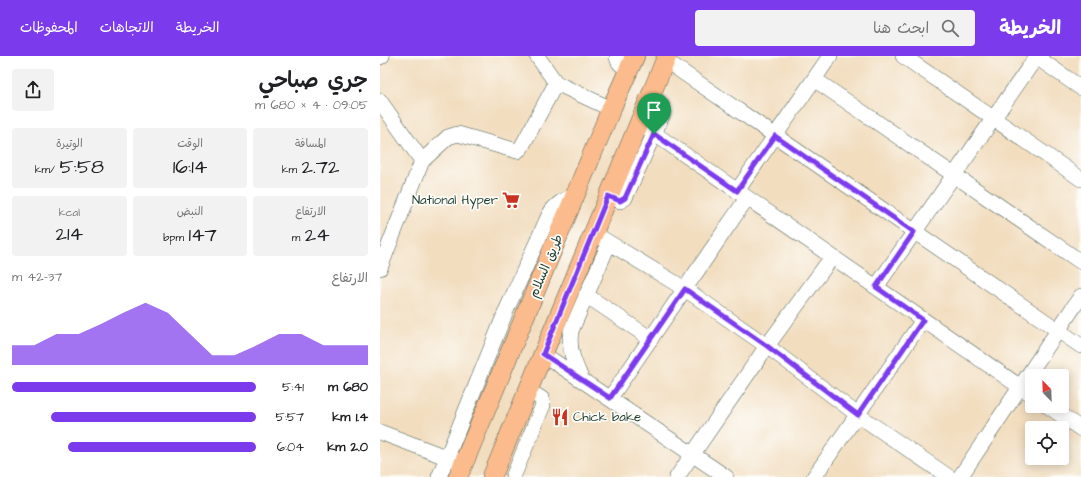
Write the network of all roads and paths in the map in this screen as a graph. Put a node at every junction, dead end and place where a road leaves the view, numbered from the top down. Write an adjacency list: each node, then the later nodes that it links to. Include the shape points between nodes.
1 (537, 56): 8 (street)
2 (830, 56): 7 (street)
3 (903, 56): 13 (street)
4 (1036, 56): 9 (street); 13 (street)
5 (666, 58): 10 (main road); 16 (street)
6 (627, 60): 12 (main road, طريق السلام)
7 (814, 79): 16 (street); 18 (street)
8 (556, 83): 12 (street); 17 (street, via 517,151 458,134 448,137)
9 (1081, 88)
10 (650, 96): 14 (main road); 15 (street, via 660,103 663,111)
11 (380, 101): 17 (street)
12 (611, 109): 24 (main road, طريق السلام, via 575,195)
13 (993, 118): 18 (street); 19 (street)
14 (639, 123): 15 (street); 21 (main road)
15 (654, 134): 20 (street); 21 (street, via 625,198 620,201)
16 (775, 136): 20 (street); 22 (street)
17 (422, 160): 28 (street)
18 (954, 175): 22 (street); 27 (street)
19 (1081, 179)
20 (742, 194): 26 (street); 30 (street)
21 (608, 196): 23 (main road)
22 (914, 232): 29 (street); 35 (street)
23 (593, 233): 25 (street); 34 (main road)
24 (548, 238): 40 (street); 41 (main road, طريق السلام)
25 (609, 243): 30 (street); 31 (street)
26 (832, 257): 29 (street); 37 (street)
27 (1081, 262)
28 (380, 268)
29 (876, 287): 33 (street)
30 (685, 289): 36 (street); 37 (street)
31 (586, 295): 34 (street); 36 (street)
32 (1081, 296): 35 (street)
33 (923, 320): 45 (street); 49 (street)
34 (563, 327): 39 (main road); 43 (street)
35 (1058, 330): 38 (street); 42 (street)
36 (651, 339): 47 (street)
37 (767, 346): 49 (street); 52 (street)
38 (1081, 346)
39 (543, 354): 43 (street); 44 (main road)
40 (486, 360): 41 (street); 53 (street)
41 (503, 369): 53 (main road, طريق السلام)
42 (1038, 369)
43 (581, 379): 47 (street)
44 (528, 390): 54 (main road); 56 (street, via 542,399 543,405)
45 (1025, 390)
46 (1025, 392): 61 (street)
47 (610, 398): 52 (street)
48 (1058, 413): 50 (street)
49 (858, 415): 59 (street); 60 (street)
50 (1081, 429)
51 (380, 432): 53 (street)
52 (693, 454): 57 (street); 58 (street)
53 (456, 466): 55 (street)
54 (494, 476)
55 (439, 477)
56 (513, 477)
57 (677, 477)
58 (726, 477)
59 (814, 477)
60 (949, 477)
61 (960, 477)

